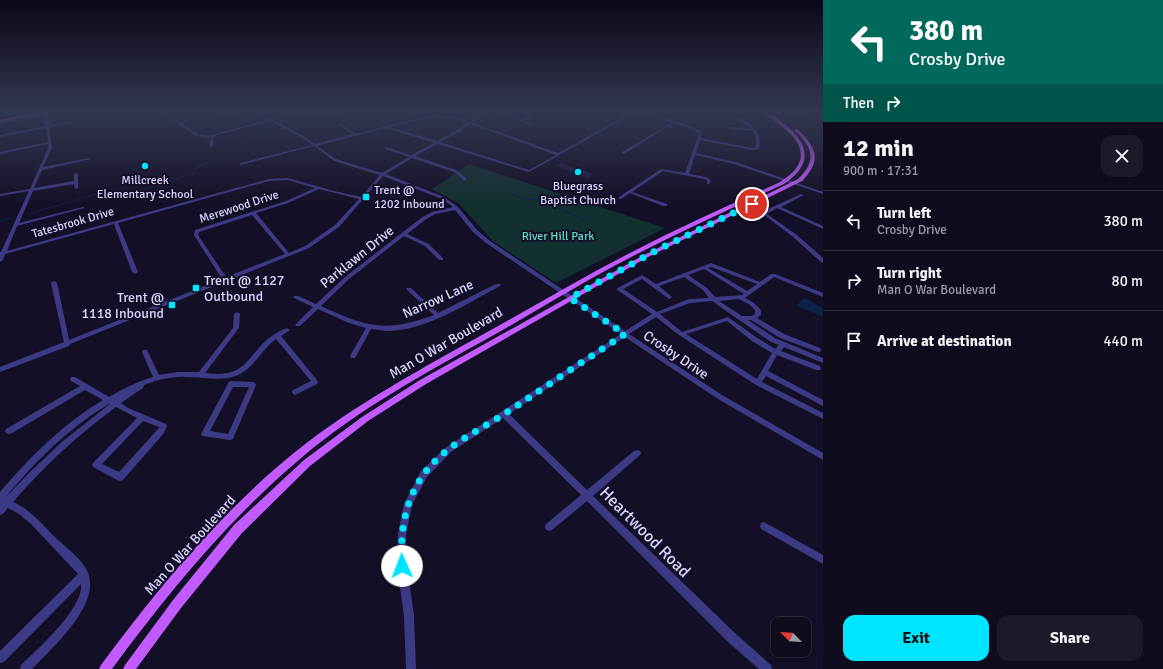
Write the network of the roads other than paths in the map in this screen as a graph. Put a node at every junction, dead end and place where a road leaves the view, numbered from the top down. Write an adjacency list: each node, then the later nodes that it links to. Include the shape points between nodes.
1 (49, 143): 16 (street)
2 (50, 143): 23 (street)
3 (311, 143): 14 (street, Crosby Drive)
4 (325, 143): 14 (street)
5 (438, 143): 18 (street, via 525,170 530,170); 20 (street)
6 (527, 143): 18 (street)
7 (577, 143): 18 (street)
8 (640, 143): 17 (street)
9 (699, 143): 19 (street)
10 (726, 143): 11 (street, via 756,148)
11 (758, 143)
12 (800, 143): 28 (main road, Man O War Boulevard, via 805,150 805,161 800,170)
13 (808, 143): 31 (main road, Man O War Boulevard, via 814,159 811,169)
14 (314, 146): 22 (street); 25 (street, Crosby Drive, via 335,160)
15 (386, 148): 20 (street)
16 (0, 153)
17 (623, 153)
18 (557, 154)
19 (695, 154): 26 (street); 28 (street, via 726,160)
20 (412, 157): 25 (street); 27 (street, via 455,171)
21 (89, 159): 23 (street)
22 (241, 164)
23 (41, 169): 34 (street)
24 (76, 174): 29 (street)
25 (383, 174): 39 (street); 44 (street, Crosby Drive, via 434,193)
26 (687, 174): 30 (street, via 707,179); 35 (street, via 662,170)
27 (465, 179)
28 (786, 180): 31 (street); 65 (main road, Man O War Boulevard, via 676,232)
29 (76, 182): 32 (street); 34 (street)
30 (708, 183)
31 (795, 184): 36 (street); 70 (main road, Man O War Boulevard, via 672,242)
32 (76, 188)
33 (318, 188): 39 (street, Tatesbrook Drive); 45 (street, Merewood Drive); 46 (street, Tatesbrook Drive, via 288,179 269,180)
34 (32, 189): 37 (street); 47 (street)
35 (630, 192): 40 (street); 41 (street)
36 (823, 193)
37 (0, 195)
38 (802, 195): 42 (street)
39 (361, 198): 52 (street, via 332,230 315,242)
40 (620, 198)
41 (665, 206)
42 (778, 207): 48 (street); 51 (street, via 765,214)
43 (83, 208): 47 (street)
44 (456, 208): 49 (street, Parklawn Drive, via 428,216); 65 (street, Crosby Drive, via 488,242)
45 (253, 213): 52 (street); 59 (street, Merewood Drive, via 196,232)
46 (115, 222): 50 (street, Tatesbrook Drive); 57 (street)
47 (17, 225): 50 (street)
48 (823, 228)
49 (404, 234): 53 (street, via 427,245); 73 (street, Parklawn Drive, via 347,278)
50 (2, 253): 54 (street)
51 (820, 254): 55 (street)
52 (288, 255): 59 (street)
53 (441, 259)
54 (0, 260)
55 (823, 261)
56 (705, 268): 58 (street); 61 (street, via 715,265); 66 (street)
57 (135, 272)
58 (684, 275): 63 (street); 72 (street, via 705,289)
59 (225, 280): 85 (street)
60 (54, 283): 85 (street)
61 (760, 284): 66 (street); 67 (street, via 773,275)
62 (498, 285): 76 (street, Narrow Lane)
63 (655, 286): 69 (street); 75 (street, via 642,277 618,289)
64 (409, 289): 76 (street)
65 (562, 293): 70 (street, Crosby Drive); 119 (main road, Man O War Boulevard, via 369,403 297,456 210,539 164,592)
66 (748, 294): 71 (street)
67 (823, 295)
68 (296, 297): 73 (street, Narrow Lane)
69 (669, 297)
70 (570, 298): 82 (street, Crosby Drive); 120 (main road, Man O War Boulevard, via 384,406 307,463 249,518 212,560)
71 (739, 298): 72 (street); 78 (street, via 758,310 758,315)
72 (713, 299): 75 (street, via 689,301); 77 (street)
73 (317, 306): 79 (street, Parklawn Drive); 80 (street, Narrow Lane)
74 (237, 314): 95 (street, via 236,328)
75 (656, 314): 82 (street); 83 (street)
76 (437, 315): 80 (street, Narrow Lane, via 404,328)
77 (740, 318): 78 (street); 86 (street)
78 (752, 318): 87 (street, via 782,336)
79 (298, 325)
80 (369, 327): 90 (street)
81 (287, 330): 84 (street)
82 (625, 334): 104 (street); 109 (street, Crosby Drive, via 732,405)
83 (681, 334): 89 (street, via 728,319); 99 (street)
84 (277, 336): 98 (street, via 266,343 248,366); 101 (street, via 315,382)
85 (67, 344): 93 (street)
86 (783, 345): 89 (street); 91 (street)
87 (818, 350)
88 (145, 352): 96 (street)
89 (776, 352): 92 (street); 94 (street)
90 (353, 356)
91 (823, 361)
92 (818, 368)
93 (0, 370)
94 (764, 372): 99 (street); 103 (street)
95 (201, 374): 96 (street); 98 (street)
96 (157, 378): 102 (street)
97 (73, 379): 100 (street)
98 (230, 380): 98 (street, via 227,390 205,434 230,437 253,385)
99 (758, 383): 105 (street)
100 (86, 386): 102 (street); 107 (street)
101 (295, 392)
102 (111, 401): 106 (street); 111 (street)
103 (823, 403)
104 (504, 414): 110 (street, Heartwood Road); 121 (street, via 435,461 415,488 408,504 401,551 409,616)
105 (823, 416)
106 (142, 417): 106 (street, via 163,426 161,432 120,477 96,465)
107 (9, 431)
108 (637, 453): 110 (street)
109 (823, 457)
110 (587, 496): 114 (street); 122 (street, Heartwood Road)
111 (2, 501): 112 (street); 116 (street, via 19,508)
112 (0, 511)
113 (764, 526): 115 (street)
114 (549, 527)
115 (823, 560)
116 (84, 574): 117 (street); 118 (street, via 86,583 77,613)
117 (0, 658)
118 (25, 669)
119 (105, 669)
120 (129, 669)
121 (411, 669)
122 (767, 669)

